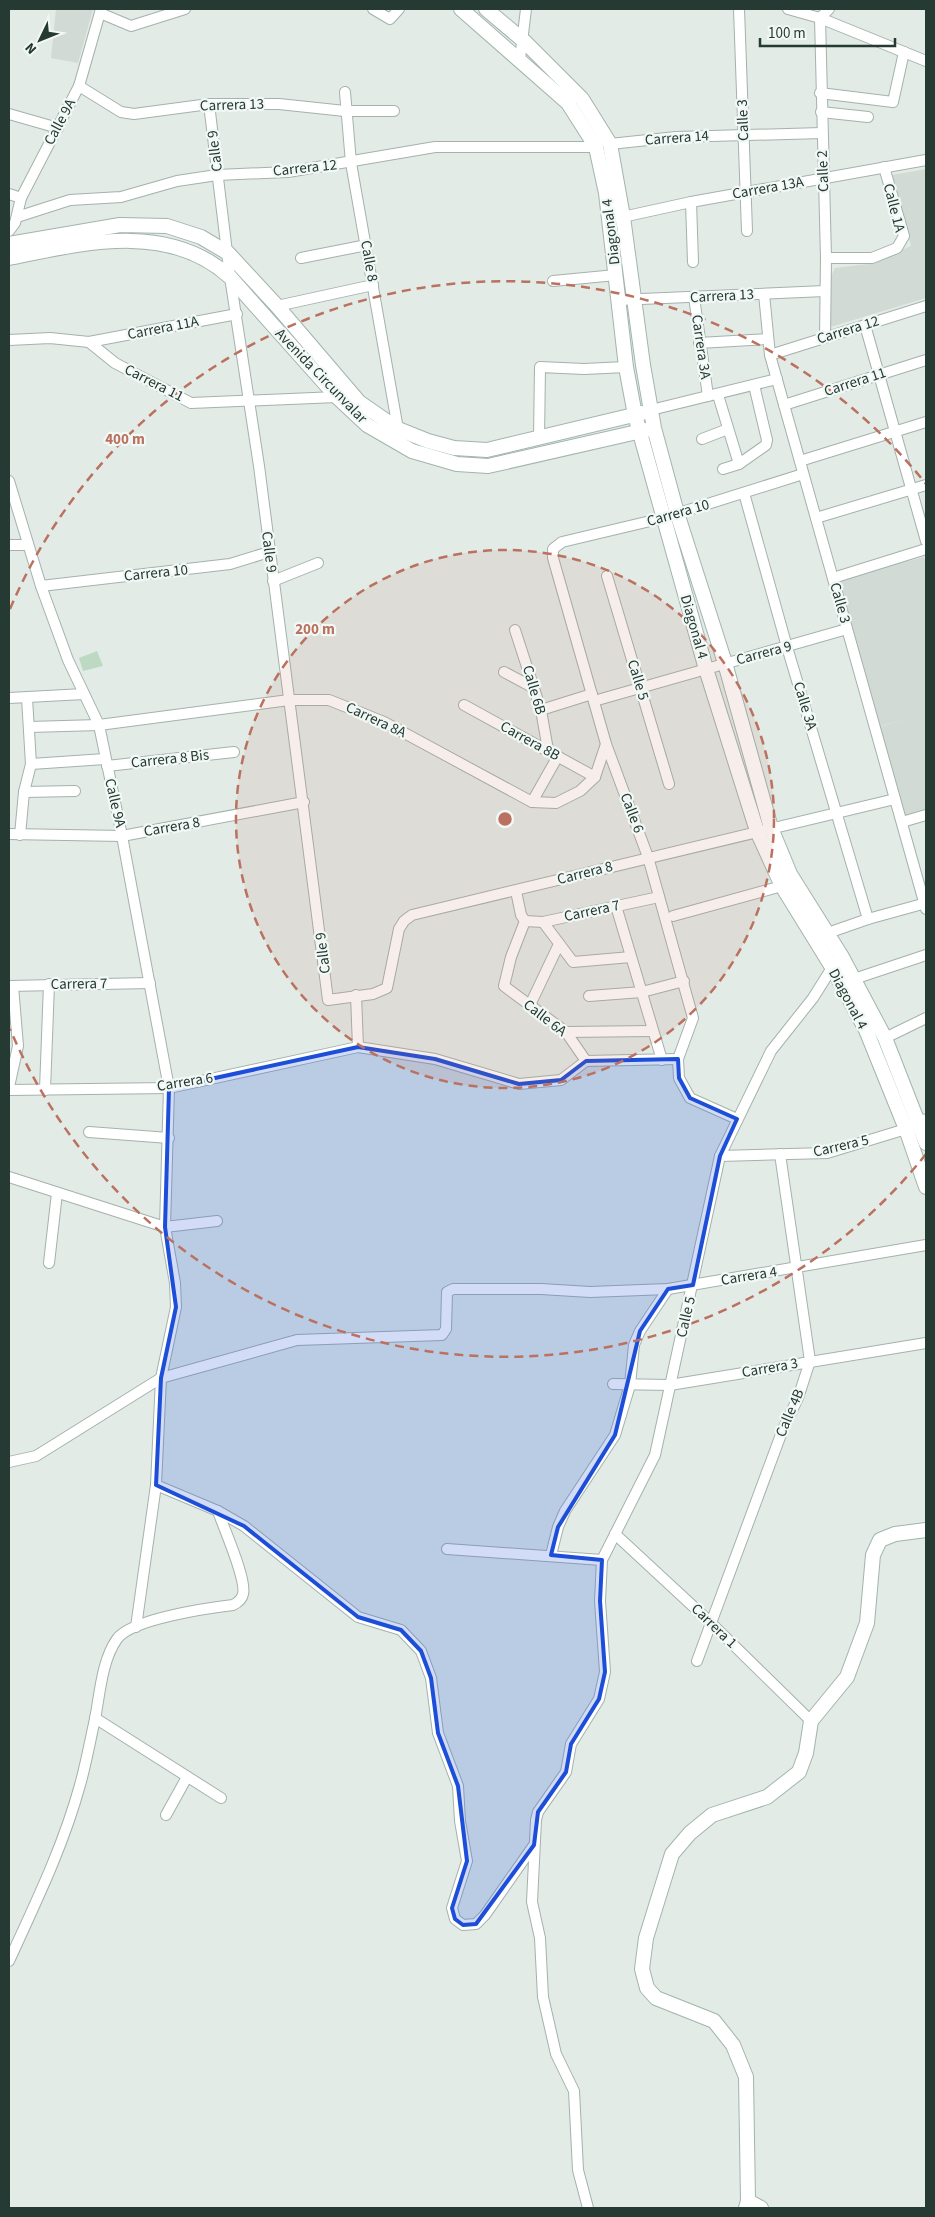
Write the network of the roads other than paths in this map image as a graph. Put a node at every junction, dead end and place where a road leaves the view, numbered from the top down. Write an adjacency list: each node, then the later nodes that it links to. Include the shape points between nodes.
1 (185, 9): 10 (street, via 130,26)
2 (373, 9): 3 (street, via 390,19)
3 (399, 9)
4 (461, 9): 14 (street, Diagonal 4)
5 (486, 9): 12 (street, Diagonal 4)
6 (526, 9): 12 (street)
7 (739, 9): 27 (street, Calle 3)
8 (788, 9): 11 (street)
9 (829, 9): 11 (street)
10 (101, 11): 16 (street, Calle 9A)
11 (820, 18): 13 (street); 18 (street, Calle 2)
12 (524, 41): 14 (street); 28 (street, Diagonal 4, via 582,99)
13 (904, 52): 15 (street); 18 (street, via 893,102)
14 (520, 59): 28 (street, Diagonal 4, via 568,103)
15 (926, 62)
16 (78, 86): 19 (street, Carrera 13, via 121,112 134,114); 25 (street, Calle 9A)
17 (345, 92): 20 (street, Calle 8)
18 (820, 93): 22 (street, Calle 2)
19 (209, 104): 20 (street, Carrera 13, via 280,104); 32 (street, Calle 9)
20 (346, 110): 21 (street, Carrera 13); 30 (street, Calle 8)
21 (394, 111)
22 (821, 112): 24 (street); 26 (street, Calle 2)
23 (9, 114): 25 (street)
24 (868, 117)
25 (58, 128): 36 (street, Calle 9A)
26 (822, 133): 27 (street, Carrera 14); 33 (street, Calle 2)
27 (744, 134): 28 (street, Carrera 14); 34 (street, Calle 3)
28 (603, 146): 30 (street, Carrera 12, via 435,147); 39 (street, Diagonal 4)
29 (926, 160): 31 (street, Carrera 13A)
30 (352, 163): 32 (street, Carrera 12, via 288,172); 43 (street, Calle 8)
31 (884, 167): 33 (street, Carrera 13A); 46 (street, Calle 1A, via 904,236 898,248 872,258)
32 (217, 175): 38 (street, Carrera 12, via 177,181 121,197 70,200); 44 (street, Calle 9)
33 (824, 179): 34 (street, Carrera 13A); 46 (street, Calle 2)
34 (746, 192): 37 (street, Carrera 13A); 40 (street, Calle 3)
35 (9, 194): 36 (street)
36 (21, 198): 38 (street, Calle 9A)
37 (691, 202): 39 (street, Carrera 13A); 48 (street)
38 (17, 217): 41 (street, Calle 9A)
39 (616, 218): 49 (street, Diagonal 4); 57 (street, Diagonal 4)
40 (748, 230)
41 (9, 231)
42 (9, 244): 44 (street, Avenida Circunvalar, via 120,225 166,226 202,238)
43 (367, 245): 45 (street); 52 (street, Calle 8)
44 (228, 253): 50 (street, Calle 9); 58 (street, Avenida Circunvalar)
45 (301, 258)
46 (826, 258): 53 (street, Calle 2)
47 (9, 259): 50 (street, Avenida Circunvalar, via 126,239 186,248 214,263)
48 (693, 262)
49 (616, 275): 51 (street); 56 (street, Diagonal 4)
50 (230, 277): 60 (street, Calle 9); 74 (street, Avenida Circunvalar)
51 (553, 281)
52 (373, 285): 58 (street); 81 (street, Calle 8)
53 (825, 291): 54 (street, Carrera 13); 62 (street, Calle 2)
54 (764, 294): 55 (street, Carrera 13); 63 (street, Calle 3)
55 (694, 297): 57 (street, Carrera 13); 66 (street, Carrera 3A)
56 (618, 300): 57 (street, Carrera 13); 69 (street, Diagonal 4)
57 (634, 300): 77 (street, Diagonal 4)
58 (278, 306): 81 (street, Avenida Circunvalar, via 359,402)
59 (926, 306): 61 (street, Carrera 12)
60 (237, 314): 65 (street, Carrera 11A); 75 (street, Calle 9)
61 (866, 325): 62 (street, Carrera 12); 70 (street)
62 (825, 337): 67 (street, Carrera 12)
63 (767, 339): 66 (street); 67 (street, Calle 3)
64 (9, 340): 65 (street, via 50,338)
65 (89, 342): 75 (street, Carrera 11, via 115,363 192,403)
66 (699, 343): 73 (street, Carrera 3A)
67 (770, 354): 71 (street, Calle 3)
68 (926, 360): 70 (street, Carrera 11)
69 (626, 367): 78 (street, Diagonal 4); 85 (street, via 540,367)
70 (880, 375): 76 (street, Carrera 11); 84 (street)
71 (777, 379): 72 (street); 76 (street, Calle 3)
72 (754, 385): 73 (street); 88 (street, via 767,440 766,445)
73 (713, 396): 77 (street); 82 (street)
74 (337, 397): 75 (street, Carrera 11); 83 (street, Avenida Circunvalar, via 367,425 412,451 457,464 488,466)
75 (249, 402): 103 (street, Calle 9)
76 (784, 405): 87 (street, Calle 3)
77 (651, 410): 78 (street, Avenida Circunvalar); 80 (street, Diagonal 4)
78 (635, 415): 83 (street, Diagonal 4); 85 (street, Avenida Circunvalar)
79 (926, 422): 84 (street)
80 (654, 428): 83 (street, Avenida Circunvalar); 95 (street, Diagonal 4)
81 (398, 429): 85 (street, Avenida Circunvalar, via 428,442 487,450)
82 (728, 429): 86 (street); 88 (street)
83 (639, 432): 96 (street, Diagonal 4)
84 (896, 432): 87 (street); 93 (street)
85 (539, 439)
86 (702, 439)
87 (800, 460): 90 (street, Calle 3)
88 (739, 464): 89 (street)
89 (723, 469)
90 (803, 474): 94 (street, Carrera 10); 97 (street, Calle 3)
91 (9, 481): 100 (street, Calle 9A)
92 (926, 485): 93 (street)
93 (912, 490): 97 (street); 98 (street)
94 (744, 493): 95 (street, Carrera 10); 111 (street, Calle 3A)
95 (677, 513): 96 (street, Carrera 10); 112 (street, Diagonal 4)
96 (663, 518): 101 (street, Carrera 10, via 562,542); 113 (street, Diagonal 4)
97 (816, 518): 106 (street, Calle 3)
98 (926, 541)
99 (9, 544): 100 (street)
100 (28, 545): 108 (street, Calle 9A)
101 (553, 549): 120 (street, Calle 6)
102 (926, 549): 106 (street)
103 (269, 552): 107 (street, Calle 9); 108 (street, Carrera 10, via 230,564)
104 (318, 563): 107 (street)
105 (607, 576): 116 (street, Calle 5)
106 (833, 578): 109 (street, Calle 3)
107 (273, 581): 121 (street, Calle 9)
108 (40, 586): 117 (street, Calle 9A)
109 (847, 629): 111 (street, Carrera 9); 136 (street, Calle 3)
110 (515, 630): 115 (street, Calle 6B)
111 (787, 647): 112 (street, Carrera 9); 139 (street, Calle 3A)
112 (725, 663): 113 (street, Carrera 9); 142 (street, Diagonal 4)
113 (706, 669): 116 (street, Carrera 9); 142 (street, Diagonal 4)
114 (504, 672): 115 (street)
115 (534, 688): 123 (street, Calle 6B)
116 (641, 689): 120 (street, Carrera 9); 133 (street, Calle 5)
117 (84, 694): 119 (street); 124 (street, Calle 9A)
118 (9, 698): 119 (street)
119 (27, 698): 125 (street)
120 (593, 698): 123 (street, Carrera 9); 126 (street, Calle 6)
121 (289, 700): 124 (street, Carrera 8A); 137 (street, Calle 9); 138 (street, Carrera 8A, via 329,700 384,722)
122 (464, 705): 127 (street, Carrera 8B)
123 (541, 710): 127 (street, Calle 6B)
124 (99, 725): 125 (street, Carrera 8A); 130 (street, Calle 9A)
125 (29, 727): 131 (street)
126 (606, 744): 132 (street); 146 (street, Calle 6)
127 (548, 750): 129 (street, Carrera 8B)
128 (234, 752): 130 (street, Carrera 8 Bis)
129 (558, 756): 132 (street, Carrera 8B); 138 (street)
130 (106, 762): 131 (street); 145 (street, Calle 9A)
131 (31, 764): 135 (street)
132 (595, 777): 138 (street, Carrera 8A, via 580,791 556,803)
133 (669, 784)
134 (74, 791): 135 (street)
135 (24, 792): 144 (street)
136 (895, 799): 139 (street, Carrera 8); 141 (street, Calle 3)
137 (304, 802): 145 (street, Carrera 8); 170 (street, Calle 9)
138 (532, 802)
139 (836, 813): 142 (street, Carrera 8); 153 (street, Calle 3A)
140 (926, 815): 141 (street)
141 (902, 822): 150 (street, Calle 3)
142 (764, 829): 146 (street, Carrera 8); 147 (street, Diagonal 4); 156 (street, Diagonal 4)
143 (9, 834): 144 (street, Carrera 8)
144 (20, 835): 145 (street, Carrera 8)
145 (122, 836): 164 (street, Calle 9A)
146 (648, 857): 148 (street, Carrera 8); 149 (street, Calle 6)
147 (782, 886): 152 (street); 156 (street, Diagonal 4)
148 (516, 890): 154 (street); 168 (street, Carrera 8, via 412,916 404,921 387,988 382,992)
149 (659, 897): 151 (street, Carrera 7); 163 (street, Calle 6)
150 (926, 905): 153 (street)
151 (616, 906): 155 (street, Carrera 7); 159 (street)
152 (673, 916)
153 (868, 919): 156 (street)
154 (525, 921): 155 (street, Carrera 7); 171 (street, Calle 6A, via 511,957 506,988)
155 (542, 922): 157 (street)
156 (821, 936): 160 (street, Diagonal 4); 161 (street, Diagonal 4)
157 (559, 944): 159 (street, via 573,962); 171 (street)
158 (926, 955): 162 (street)
159 (631, 957): 167 (street)
160 (842, 957): 161 (street, Calle 5); 162 (street, Diagonal 4)
161 (832, 967): 183 (street, Calle 5, via 813,998 771,1051); 185 (street, Diagonal 4, via 866,1030)
162 (854, 979): 175 (street, Diagonal 4)
163 (684, 981): 167 (street); 177 (street, Calle 6, via 694,1018)
164 (150, 983): 165 (street, Carrera 7); 181 (street, Calle 9A)
165 (49, 984): 166 (street, Carrera 7); 182 (street)
166 (11, 986): 180 (street, via 18,1046)
167 (642, 992): 169 (street); 173 (street)
168 (356, 996): 170 (street, Carrera 8); 176 (street)
169 (589, 996)
170 (328, 1000)
171 (530, 1005): 174 (street, Calle 6A)
172 (926, 1018): 175 (street)
173 (653, 1031): 174 (street); 178 (street)
174 (566, 1032): 179 (street, Calle 6A)
175 (885, 1038): 184 (street, Diagonal 4)
176 (358, 1047): 179 (street, via 435,1060 519,1084 561,1080); 181 (street, Carrera 6)
177 (678, 1059): 178 (street); 183 (street, Calle 6, via 679,1078 690,1098)
178 (662, 1060): 179 (street)
179 (586, 1061)
180 (9, 1088): 182 (street, Carrera 6)
181 (169, 1088): 182 (street, Carrera 6); 187 (street, Calle 9A)
182 (45, 1090)
183 (737, 1119): 190 (street, Calle 5)
184 (922, 1119): 185 (street, Carrera 5); 188 (street, Diagonal 4)
185 (906, 1129): 189 (street, Carrera 5, via 827,1153); 192 (street, Diagonal 4)
186 (89, 1132): 187 (street)
187 (169, 1138): 195 (street, Calle 9A)
188 (926, 1143)
189 (780, 1154): 190 (street, Carrera 5); 198 (street, Calle 4B)
190 (720, 1156): 199 (street, Calle 5)
191 (9, 1177): 193 (street)
192 (926, 1187)
193 (56, 1193): 195 (street); 197 (street)
194 (216, 1221): 195 (street)
195 (165, 1228): 203 (street, Calle 9A, via 176,1307)
196 (926, 1245): 198 (street, Carrera 4)
197 (49, 1263)
198 (796, 1269): 199 (street, Carrera 4); 202 (street, Calle 4B)
199 (693, 1286): 200 (street, Carrera 4); 206 (street, Calle 5)
200 (668, 1289): 203 (street, Carrera 4, via 590,1292 541,1288 449,1290 446,1329 442,1335 298,1340); 205 (street, via 634,1345)
201 (926, 1343): 202 (street, Carrera 3)
202 (810, 1361): 206 (street, Carrera 3); 215 (street, Calle 4B)
203 (161, 1378): 207 (street, via 36,1456); 208 (street, Calle 9A)
204 (613, 1384): 205 (street, Carrera 3)
205 (630, 1385): 206 (street, Carrera 3); 213 (street, via 616,1435 565,1511)
206 (670, 1386): 211 (street, Calle 5, via 651,1467)
207 (9, 1462)
208 (156, 1485): 209 (street); 216 (street, Calle 9A)
209 (218, 1511): 216 (street, via 242,1579 243,1594 238,1602); 223 (street, via 244,1526 358,1617 400,1630 421,1650 431,1678 438,1733 458,1786 467,1861 452,1908 455,1919 463,1925 476,1924)
210 (926, 1530): 219 (street, via 895,1534 880,1540 873,1555 867,1622 853,1659 846,1677)
211 (614, 1534): 214 (street, Calle 5); 215 (street, Carrera 1)
212 (447, 1549): 213 (street)
213 (551, 1555): 214 (street)
214 (602, 1560): 223 (street, Calle 5, via 600,1601 605,1672 600,1699 571,1744 566,1772 538,1812)
215 (710, 1622): 217 (street, Calle 4B); 219 (street, Carrera 1)
216 (136, 1627): 218 (street, via 117,1639 102,1676)
217 (697, 1661)
218 (95, 1718): 220 (street); 224 (street, via 80,1785 60,1850)
219 (811, 1721): 225 (street, via 799,1772 767,1797 712,1815 672,1854 646,1938 642,1969 647,1988 656,1998 714,2021 733,2045 740,2061 746,2077)
220 (186, 1777): 221 (street); 222 (street)
221 (221, 1798)
222 (166, 1815)
223 (534, 1844): 226 (street, via 532,1902 540,1938 543,1997 556,2054 574,2091 578,2170)
224 (9, 1961)
225 (747, 2205): 227 (street)
226 (588, 2208)
227 (761, 2208)

